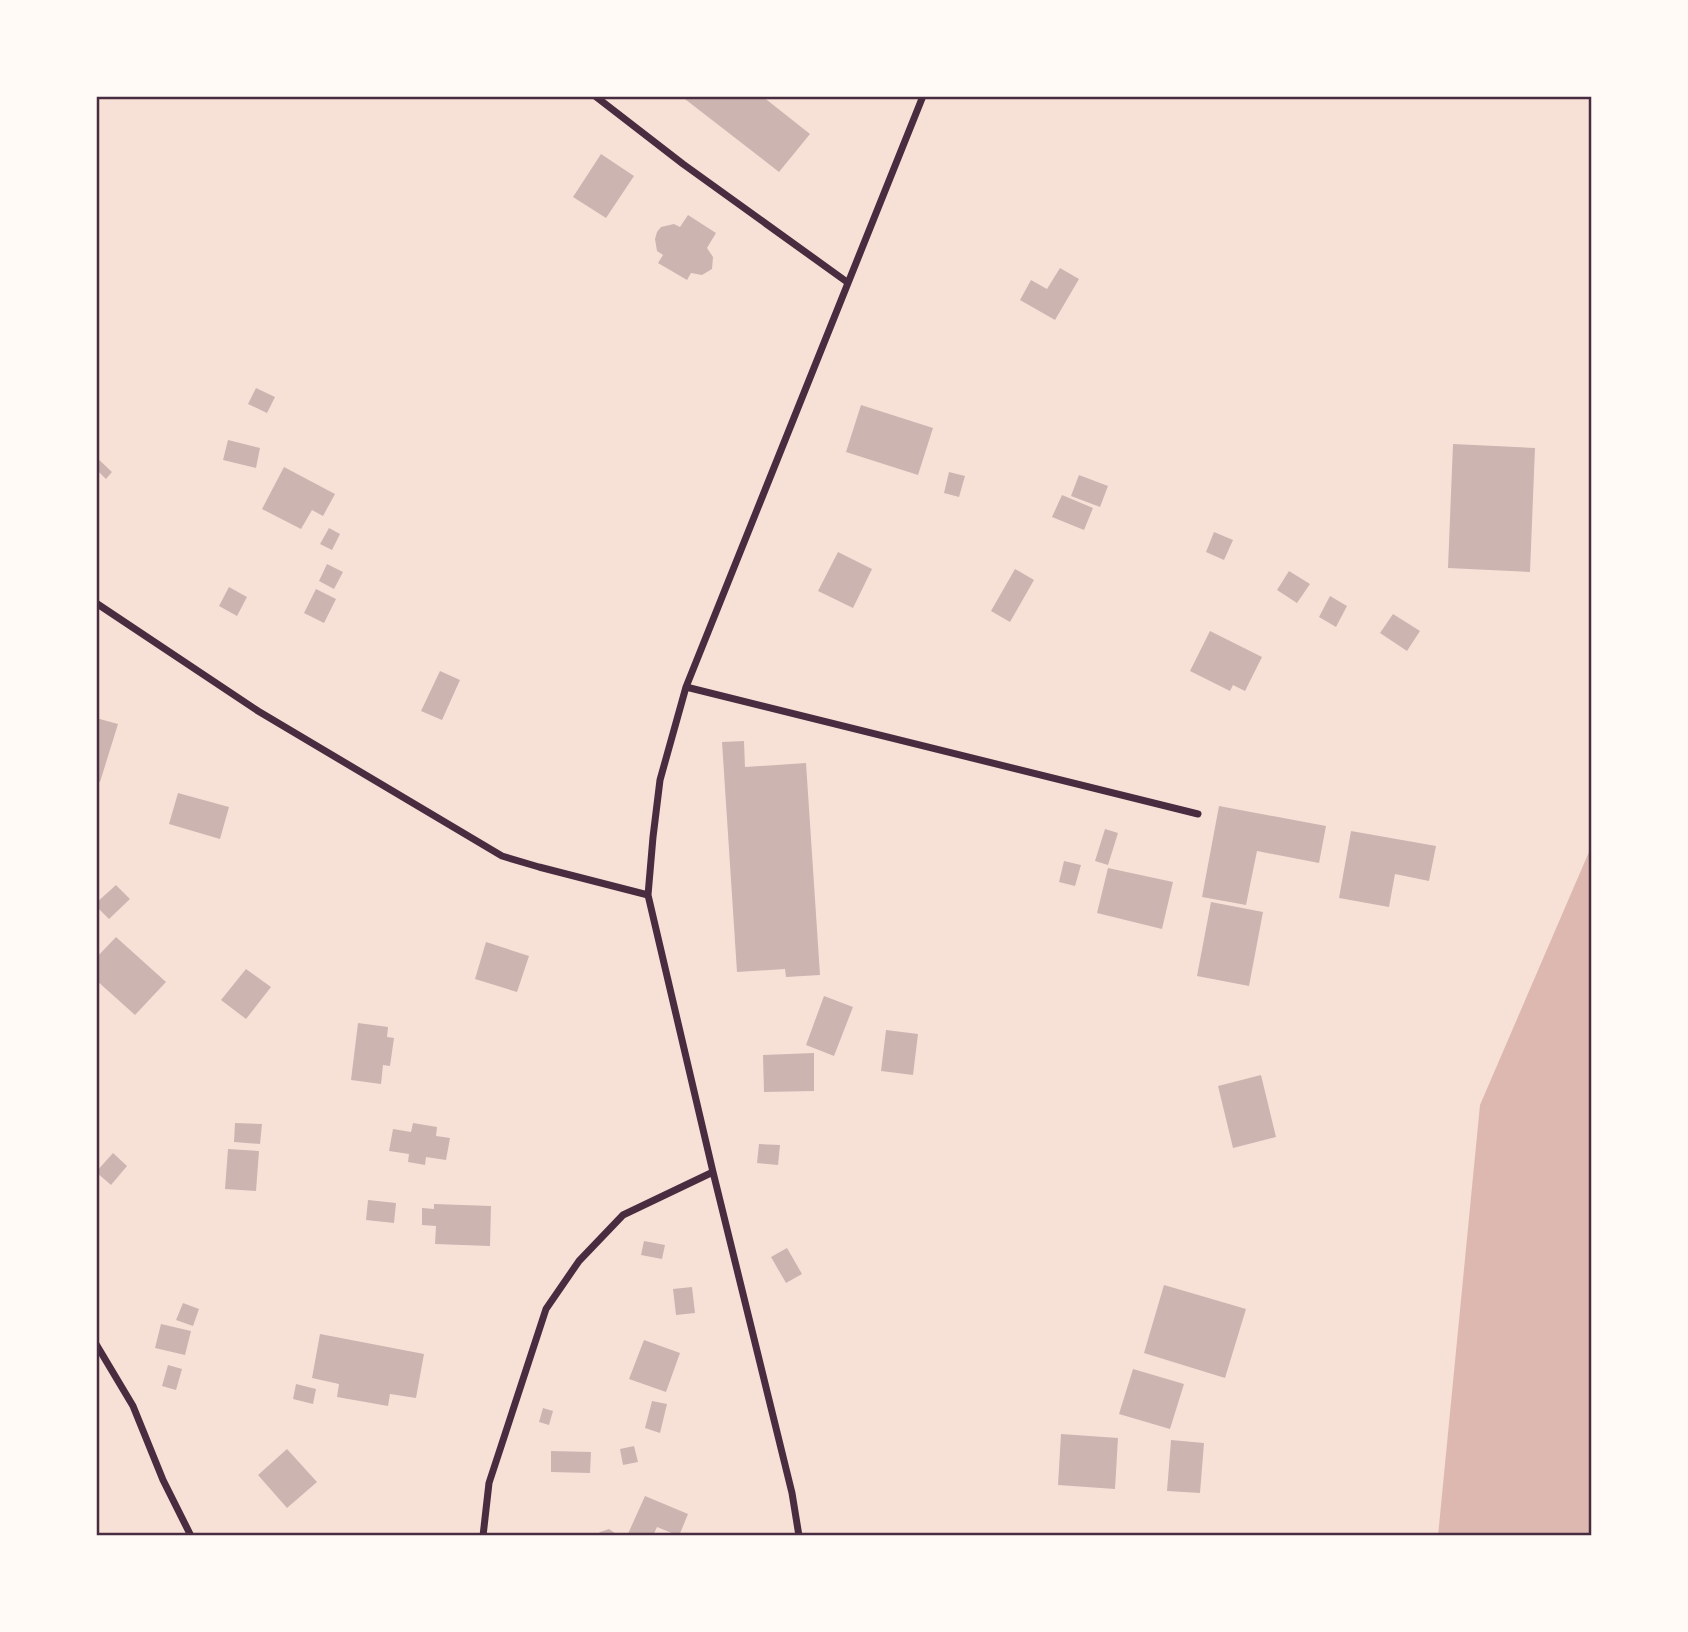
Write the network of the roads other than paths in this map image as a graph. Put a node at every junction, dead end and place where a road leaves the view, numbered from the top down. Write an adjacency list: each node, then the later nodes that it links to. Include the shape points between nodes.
1 (595, 96): 3 (street)
2 (923, 96): 3 (street)
3 (847, 282): 5 (street)
4 (96, 603): 7 (street, via 258,711 502,856)
5 (686, 687): 6 (street); 7 (street, via 660,780)
6 (1198, 814)
7 (648, 895): 8 (street)
8 (713, 1172): 11 (street, via 623,1215 579,1261 546,1308 489,1483); 12 (street)
9 (96, 1344): 10 (street, via 133,1406)
10 (191, 1536)
11 (482, 1536)
12 (799, 1536)

